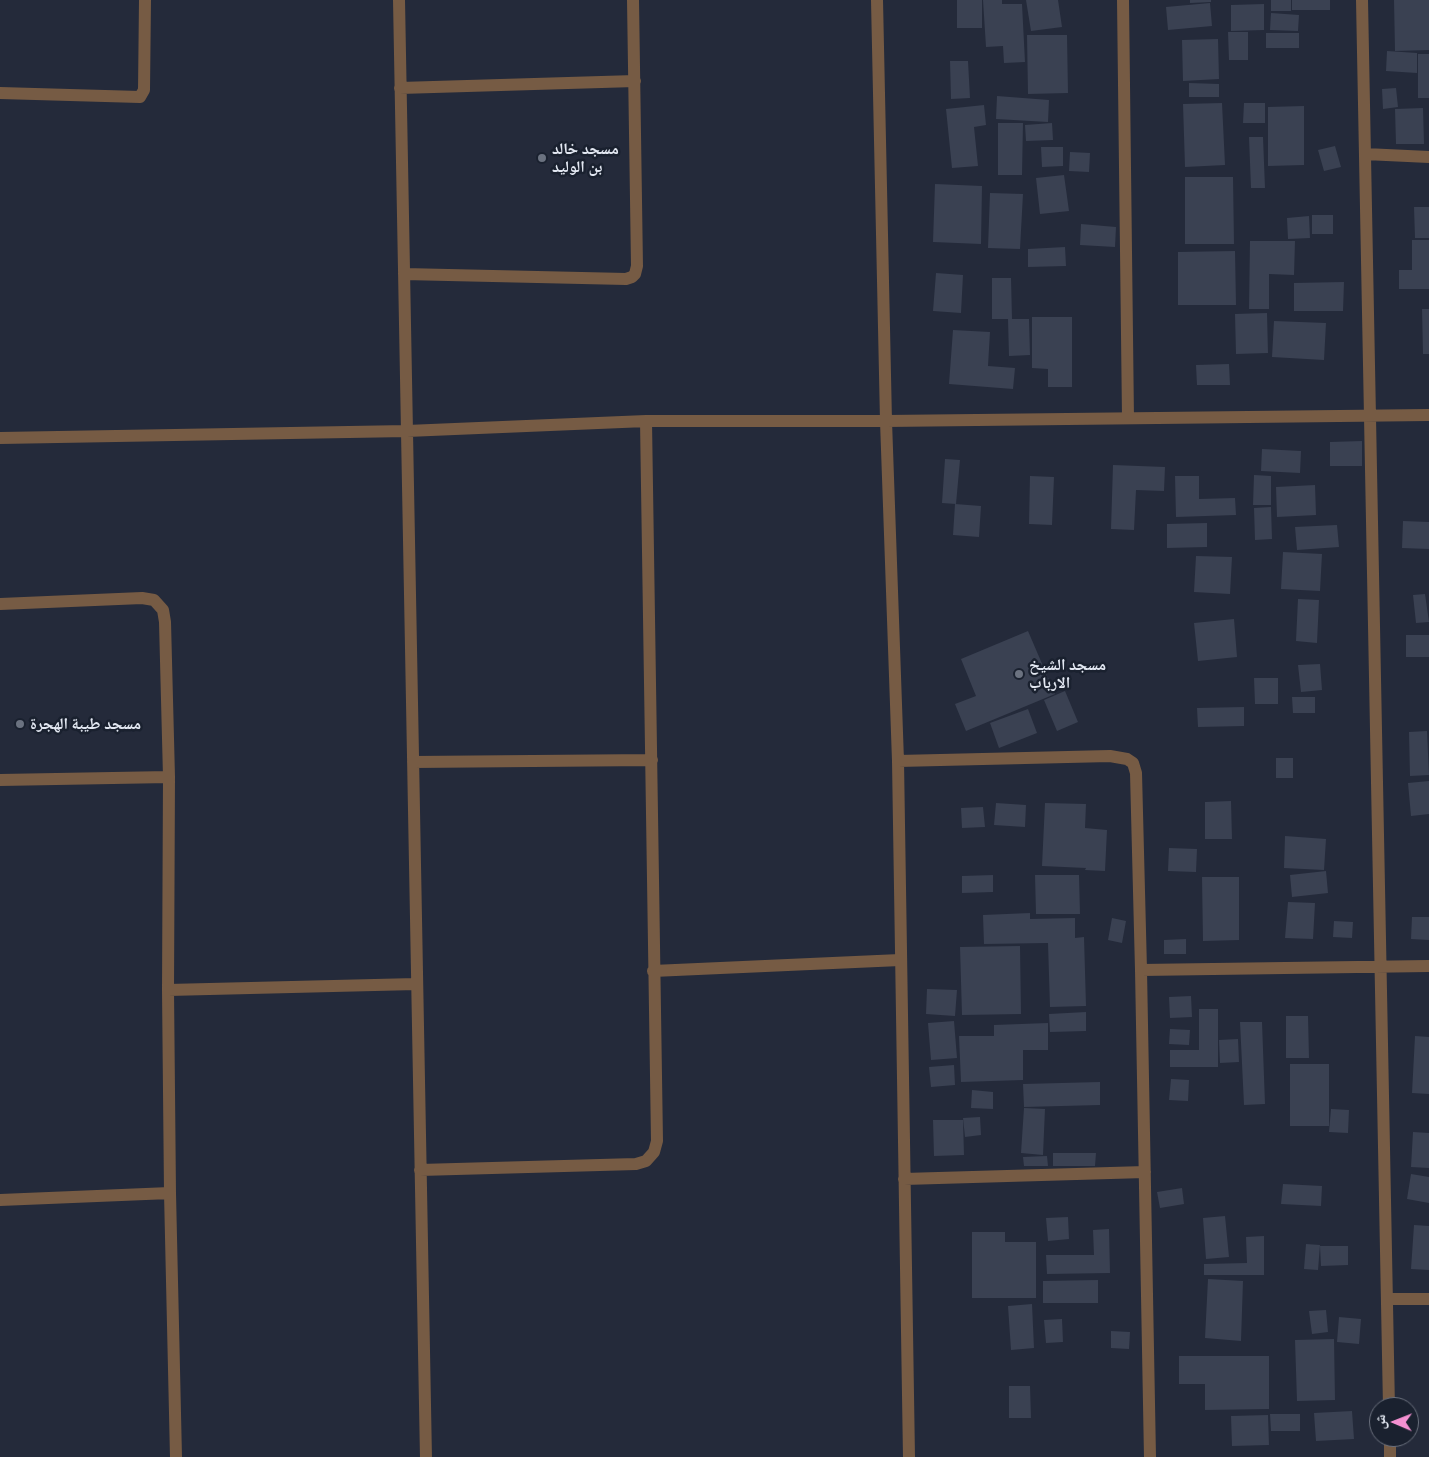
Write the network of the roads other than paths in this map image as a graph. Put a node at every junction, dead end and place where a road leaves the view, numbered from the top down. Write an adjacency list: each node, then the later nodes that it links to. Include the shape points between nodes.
1 (145, 0): 9 (street, via 144,90 140,97)
2 (399, 0): 8 (street)
3 (633, 0): 7 (street)
4 (877, 0): 17 (street)
5 (1122, 0): 15 (street)
6 (1362, 0): 10 (street)
7 (635, 81): 8 (street); 12 (street, via 637,266 632,277)
8 (400, 88): 12 (street)
9 (0, 93)
10 (1365, 154): 11 (street); 14 (street)
11 (1429, 157)
12 (404, 274): 18 (street)
13 (1429, 415): 14 (street)
14 (1370, 416): 15 (street); 28 (street)
15 (1128, 418): 17 (street)
16 (646, 421): 17 (street); 18 (street); 21 (street)
17 (886, 421): 22 (street)
18 (407, 432): 19 (street); 23 (street)
19 (0, 438)
20 (0, 604): 24 (street, via 142,598 159,604 165,622)
21 (652, 760): 23 (street); 30 (street)
22 (898, 761): 26 (street); 29 (street, via 1110,756 1133,763 1136,773)
23 (413, 762): 31 (street)
24 (169, 777): 25 (street); 32 (street)
25 (0, 780)
26 (900, 960): 30 (street); 35 (street)
27 (1429, 966): 28 (street)
28 (1380, 967): 29 (street); 38 (street)
29 (1142, 970): 34 (street)
30 (653, 971): 33 (street, via 657,1141 654,1152 646,1161 636,1164)
31 (416, 984): 32 (street); 33 (street)
32 (168, 990): 36 (street)
33 (420, 1170): 42 (street)
34 (1145, 1172): 35 (street); 44 (street)
35 (904, 1179): 43 (street)
36 (170, 1193): 37 (street); 41 (street)
37 (0, 1200)
38 (1387, 1299): 39 (street); 40 (street)
39 (1429, 1299)
40 (1389, 1397)
41 (176, 1457)
42 (426, 1457)
43 (909, 1457)
44 (1150, 1457)

